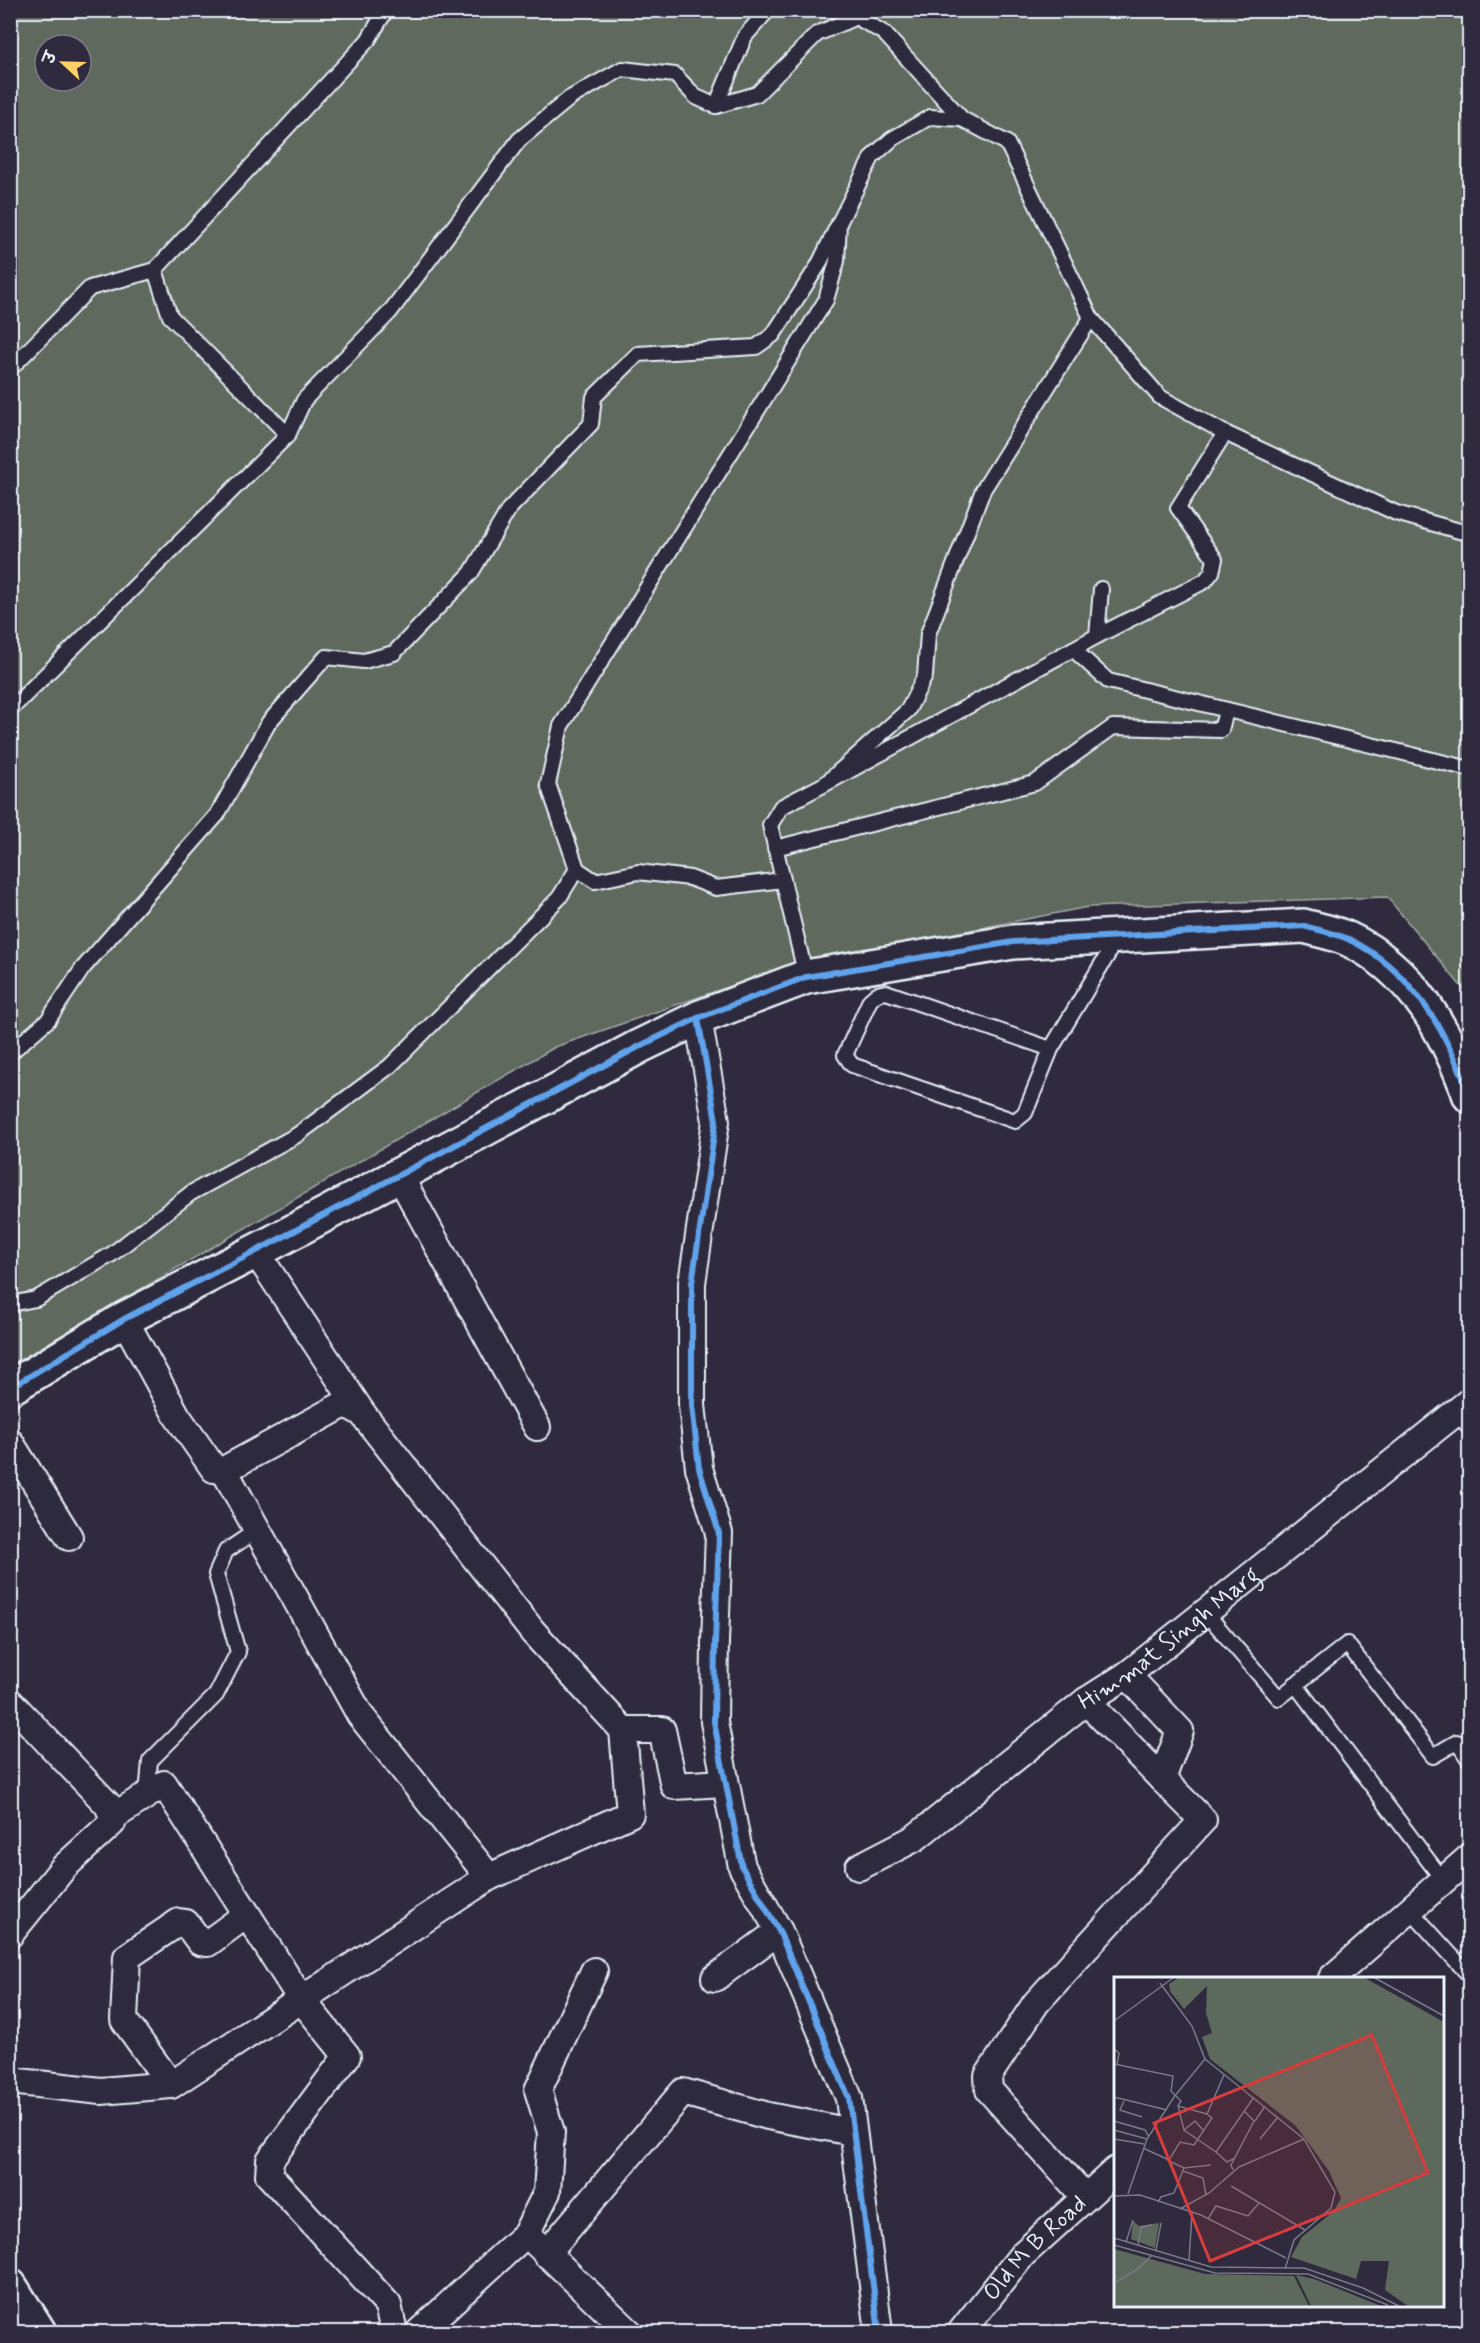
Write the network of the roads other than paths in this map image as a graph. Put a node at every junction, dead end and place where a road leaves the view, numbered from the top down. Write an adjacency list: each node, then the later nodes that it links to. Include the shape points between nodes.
1 (386, 10): 6 (lane, via 368,40)
2 (768, 10): 3 (lane, via 745,36)
3 (716, 106): 4 (lane, via 757,94 817,34 856,17 884,33); 10 (lane, via 696,97 675,75 622,69 570,98 519,140 390,312 303,400)
4 (963, 119): 5 (lane, via 930,117 892,139 872,157); 7 (lane, via 1007,143)
5 (839, 223): 20 (lane, via 837,261 826,300 561,726 548,784); 27 (lane, via 818,266 773,334 756,347 638,354 594,397 591,424 509,509 471,573 394,653 364,661 326,657 269,722 217,815 83,968 48,1020)
6 (155, 270): 8 (lane, via 90,288); 10 (lane, via 170,316)
7 (1091, 318): 9 (lane, via 1160,397); 18 (lane, via 983,490 928,634 925,676 908,710)
8 (10, 369)
9 (1226, 433): 11 (lane, via 1396,513); 13 (lane, via 1178,508 1215,559 1212,572 1205,581)
10 (288, 435): 15 (lane)
11 (1470, 534)
12 (1101, 589): 13 (lane)
13 (1097, 636): 14 (lane)
14 (1073, 649): 16 (lane, via 1108,681); 18 (lane)
15 (10, 710)
16 (1226, 711): 17 (lane); 19 (lane, via 1221,730 1113,727 1035,783)
17 (1470, 769)
18 (825, 784): 19 (lane, via 781,807 770,825)
19 (775, 848): 21 (lane)
20 (577, 869): 21 (lane, via 595,881 638,872 690,878 716,888); 31 (lane, via 559,898 390,1066 297,1135 191,1193 112,1254 36,1299)
21 (783, 880): 23 (lane)
22 (1111, 936): 24 (street, via 1013,942); 26 (lane, via 1108,954); 28 (street, via 1304,926 1347,938 1382,958 1411,987 1438,1024)
23 (806, 977): 24 (street); 25 (street)
24 (875, 980): 26 (lane, via 886,992); 26 (lane, via 845,1055 852,1065 1016,1121 1025,1113)
25 (698, 1018): 29 (street); 49 (street, via 716,1121 692,1283 692,1405 699,1468 719,1533 714,1722)
26 (1051, 1049)
27 (10, 1053)
28 (1470, 1096)
29 (399, 1175): 30 (street); 36 (street)
30 (256, 1252): 32 (street); 34 (street)
31 (10, 1304)
32 (124, 1319): 33 (street); 38 (street, via 190,1436 210,1466)
33 (10, 1388)
34 (363, 1413): 38 (street, via 348,1405 341,1406); 46 (street, via 533,1632)
35 (1465, 1414): 41 (street, Himmat Singh Marg)
36 (537, 1427)
37 (10, 1442): 40 (street)
38 (224, 1470): 39 (street)
39 (257, 1530): 50 (lane, via 226,1551 216,1574 238,1652 216,1695 150,1761); 54 (street, via 360,1715)
40 (69, 1537)
41 (1205, 1612): 42 (street, Himmat Singh Marg); 43 (lane, via 1279,1698)
42 (1127, 1675): 44 (street, Himmat Singh Marg); 48 (street, via 1180,1731)
43 (1295, 1684): 47 (lane, via 1347,1644 1433,1756 1458,1742); 55 (lane)
44 (1086, 1701): 48 (street); 53 (street, Himmat Singh Marg, via 915,1838)
45 (10, 1702): 51 (street, via 108,1805)
46 (623, 1730): 49 (street, via 662,1730 674,1786); 54 (street, via 630,1814)
47 (1470, 1761)
48 (1162, 1779): 69 (street, via 1203,1820 1036,2003 988,2076 989,2090)
49 (724, 1783): 58 (street, via 742,1867)
50 (147, 1795): 51 (street); 57 (street, via 164,1784)
51 (113, 1816): 59 (street, via 106,1830 64,1867)
52 (1470, 1857): 55 (street)
53 (859, 1867)
54 (489, 1877): 64 (street)
55 (1443, 1880): 56 (street)
56 (1410, 1910): 61 (lane); 62 (street)
57 (246, 1915): 64 (street); 66 (street, via 207,1943 200,1942 186,1923 179,1922 127,1957 124,2020)
58 (779, 1931): 63 (street); 67 (street, via 849,2098)
59 (10, 1934)
60 (594, 1971): 70 (street, via 538,2090 551,2132 547,2192)
61 (1470, 1976)
62 (1333, 1977)
63 (715, 1978)
64 (301, 1999): 66 (street); 75 (street, via 347,2056 270,2160 269,2175 388,2305)
65 (10, 2081): 66 (street, via 101,2091)
66 (171, 2085)
67 (852, 2132): 71 (street, via 768,2116 684,2092); 78 (street)
68 (1114, 2172): 69 (street, Old M B Road)
69 (1084, 2197): 73 (street, Old M B Road, via 1023,2254)
70 (526, 2234): 71 (street); 76 (street)
71 (546, 2254): 77 (street)
72 (10, 2286): 74 (street)
73 (969, 2330)
74 (39, 2332)
75 (394, 2332)
76 (419, 2332)
77 (629, 2332)
78 (879, 2332)

